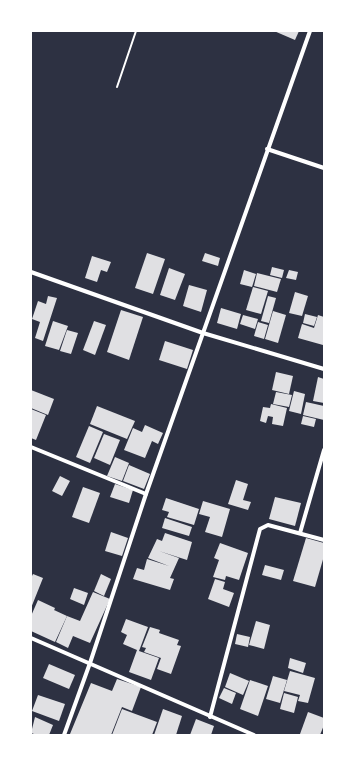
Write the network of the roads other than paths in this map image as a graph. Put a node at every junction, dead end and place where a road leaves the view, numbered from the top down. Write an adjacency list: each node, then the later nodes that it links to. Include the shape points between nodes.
1 (310, 31): 2 (street)
2 (266, 149): 3 (street); 5 (street)
3 (324, 168)
4 (31, 272): 5 (street)
5 (203, 333): 6 (street); 9 (street)
6 (324, 369)
7 (31, 447): 9 (street)
8 (324, 450): 10 (street)
9 (146, 494): 13 (street)
10 (300, 533): 11 (street); 14 (street, via 268,525 260,529)
11 (324, 540)
12 (31, 638): 13 (street)
13 (90, 662): 14 (street); 15 (street)
14 (210, 717): 16 (street)
15 (64, 735)
16 (254, 735)

